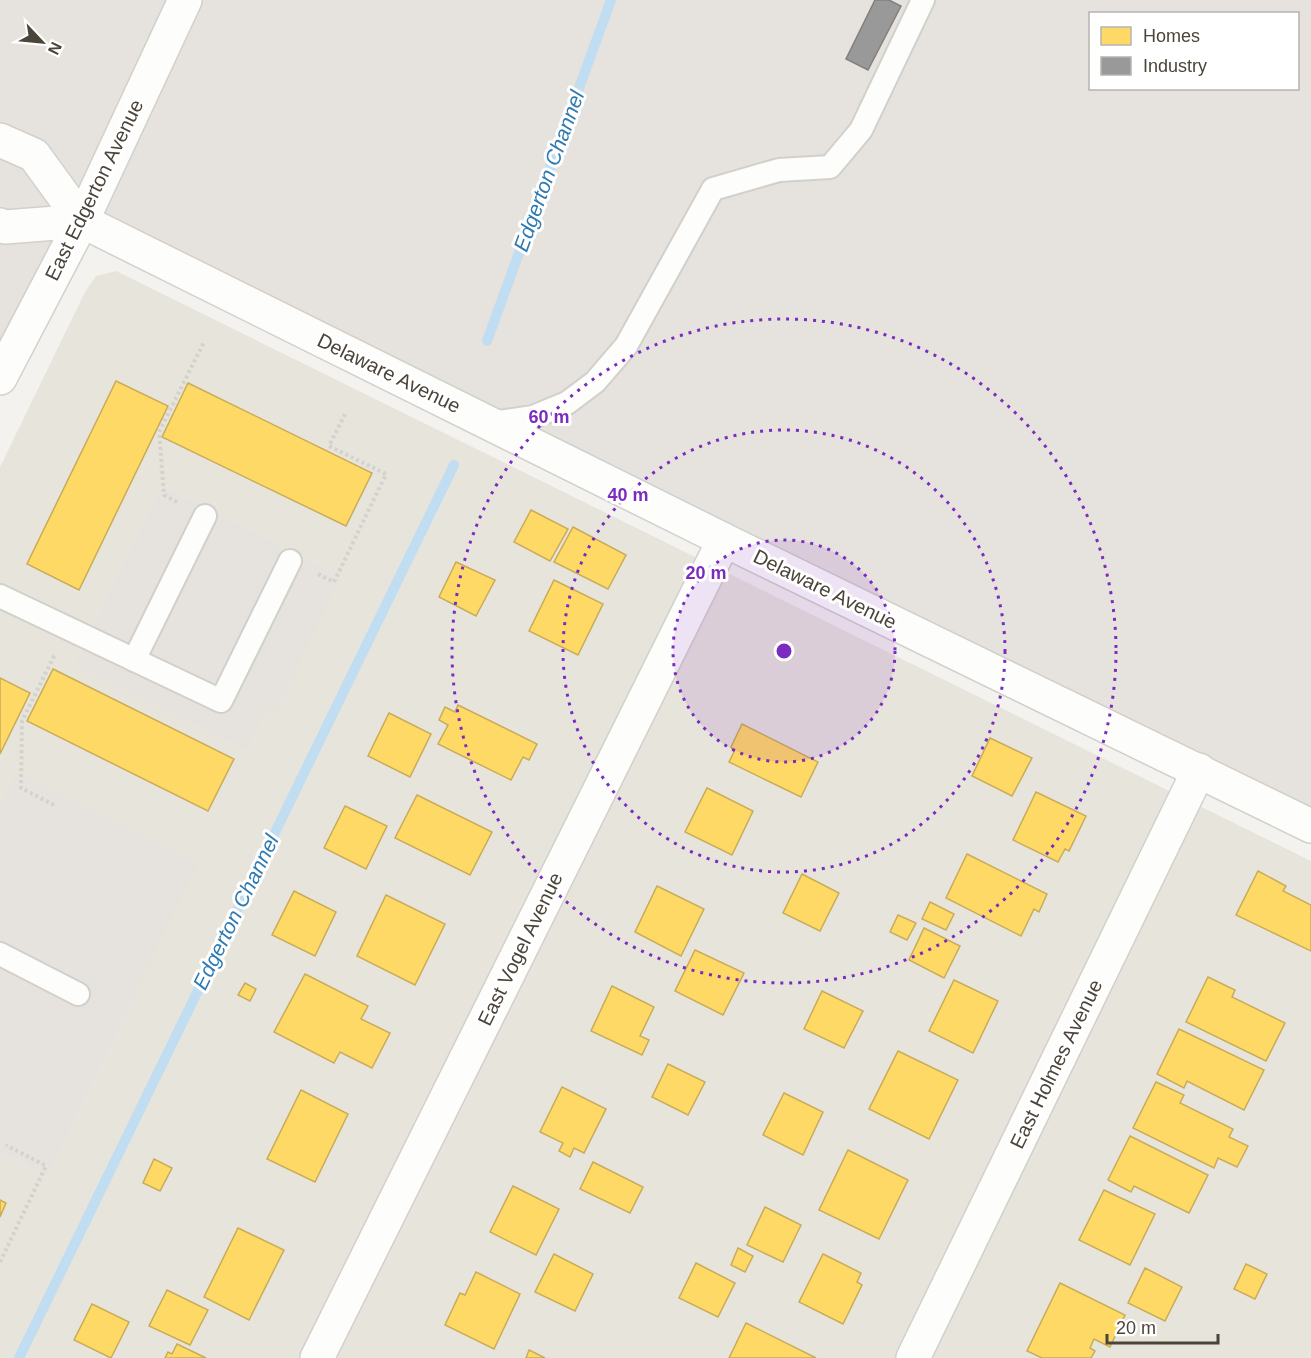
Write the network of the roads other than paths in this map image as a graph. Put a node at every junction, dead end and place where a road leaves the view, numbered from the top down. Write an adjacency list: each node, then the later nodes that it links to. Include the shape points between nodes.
1 (185, 0): 4 (street, East Edgerton Avenue)
2 (923, 0): 7 (lane, via 861,130 830,166 779,170 713,189 626,346 595,382 559,407 533,417)
3 (0, 140): 4 (street, via 34,155)
4 (82, 221): 5 (street); 6 (street, East Edgerton Avenue); 7 (street, Delaware Avenue)
5 (0, 225)
6 (0, 378)
7 (490, 423): 9 (street, Delaware Avenue)
8 (205, 516): 12 (lane)
9 (724, 540): 13 (street, Delaware Avenue); 17 (street, East Vogel Avenue)
10 (290, 561): 12 (lane, via 221,701)
11 (0, 596): 12 (lane)
12 (134, 660)
13 (1199, 770): 14 (street, Delaware Avenue); 18 (street, East Holmes Avenue)
14 (1311, 826)
15 (0, 954): 16 (lane)
16 (78, 994)
17 (317, 1358)
18 (913, 1358)

